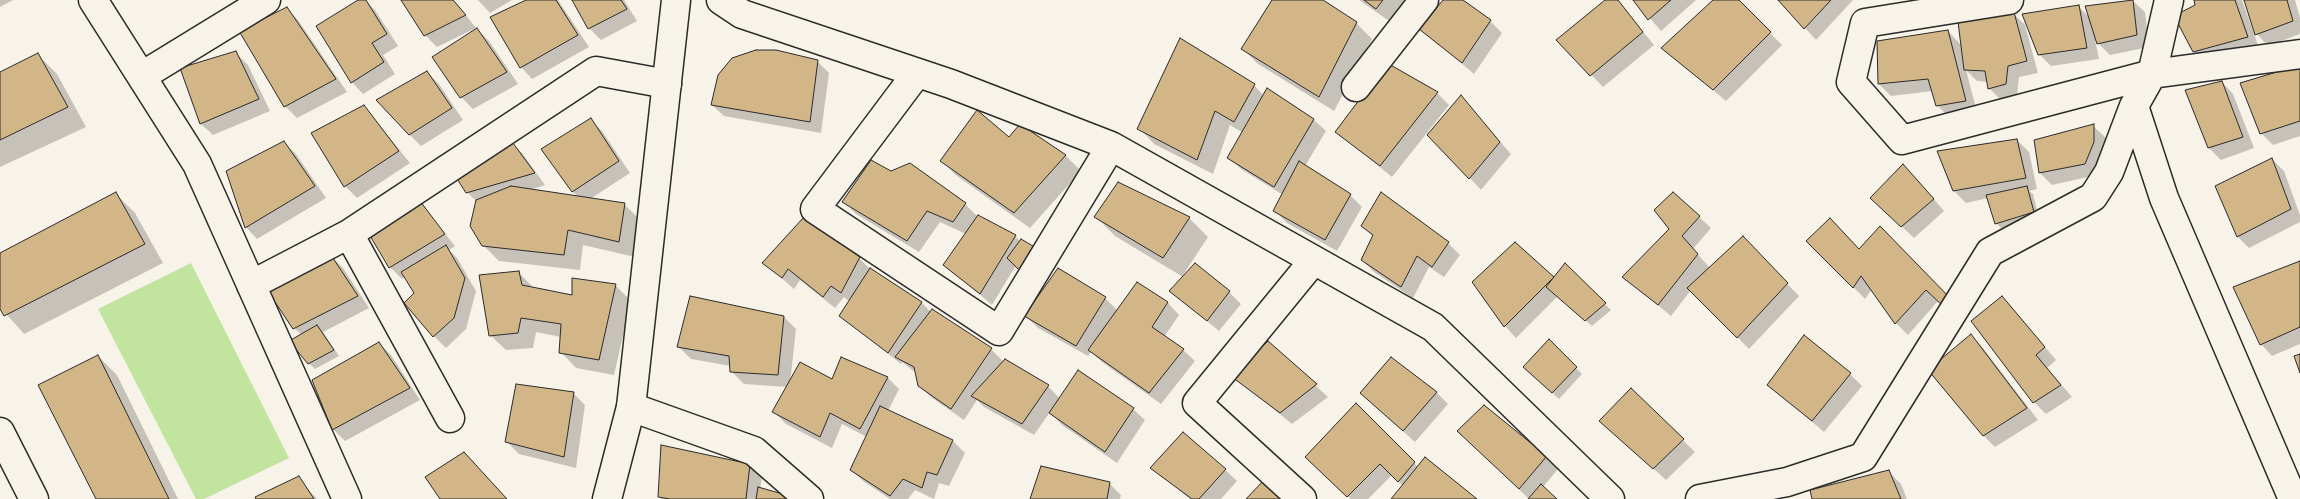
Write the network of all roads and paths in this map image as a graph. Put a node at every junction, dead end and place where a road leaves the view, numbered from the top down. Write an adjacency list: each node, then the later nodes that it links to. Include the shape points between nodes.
1 (93, 0): 12 (street)
2 (266, 0): 12 (street)
3 (676, 0): 13 (street)
4 (721, 0): 10 (street, via 742,14)
5 (1424, 0): 14 (street)
6 (2009, 0): 8 (street)
7 (2169, 0): 11 (street)
8 (1930, 6): 11 (street, via 1865,23 1851,82 1902,140)
9 (2300, 54): 11 (street)
10 (917, 73): 16 (street); 16 (street, via 815,209 999,331)
11 (2152, 74): 15 (street)
12 (142, 76): 19 (street, via 197,164)
13 (667, 84): 17 (street, via 596,71); 20 (street)
14 (1356, 87)
15 (2134, 106): 23 (street, via 2164,198); 30 (street, via 2109,172 2092,197 1990,252 1863,457 1787,482)
16 (1111, 146): 18 (street)
17 (349, 234): 19 (street); 21 (street)
18 (1314, 260): 28 (street, via 1197,403); 29 (street, via 1433,328)
19 (251, 285): 25 (street)
20 (631, 407): 26 (street); 27 (street, via 754,451)
21 (450, 418)
22 (0, 432): 24 (street)
23 (2293, 484)
24 (34, 499)
25 (347, 499)
26 (607, 499)
27 (809, 499)
28 (1302, 499)
29 (1610, 499)
30 (1700, 499)

